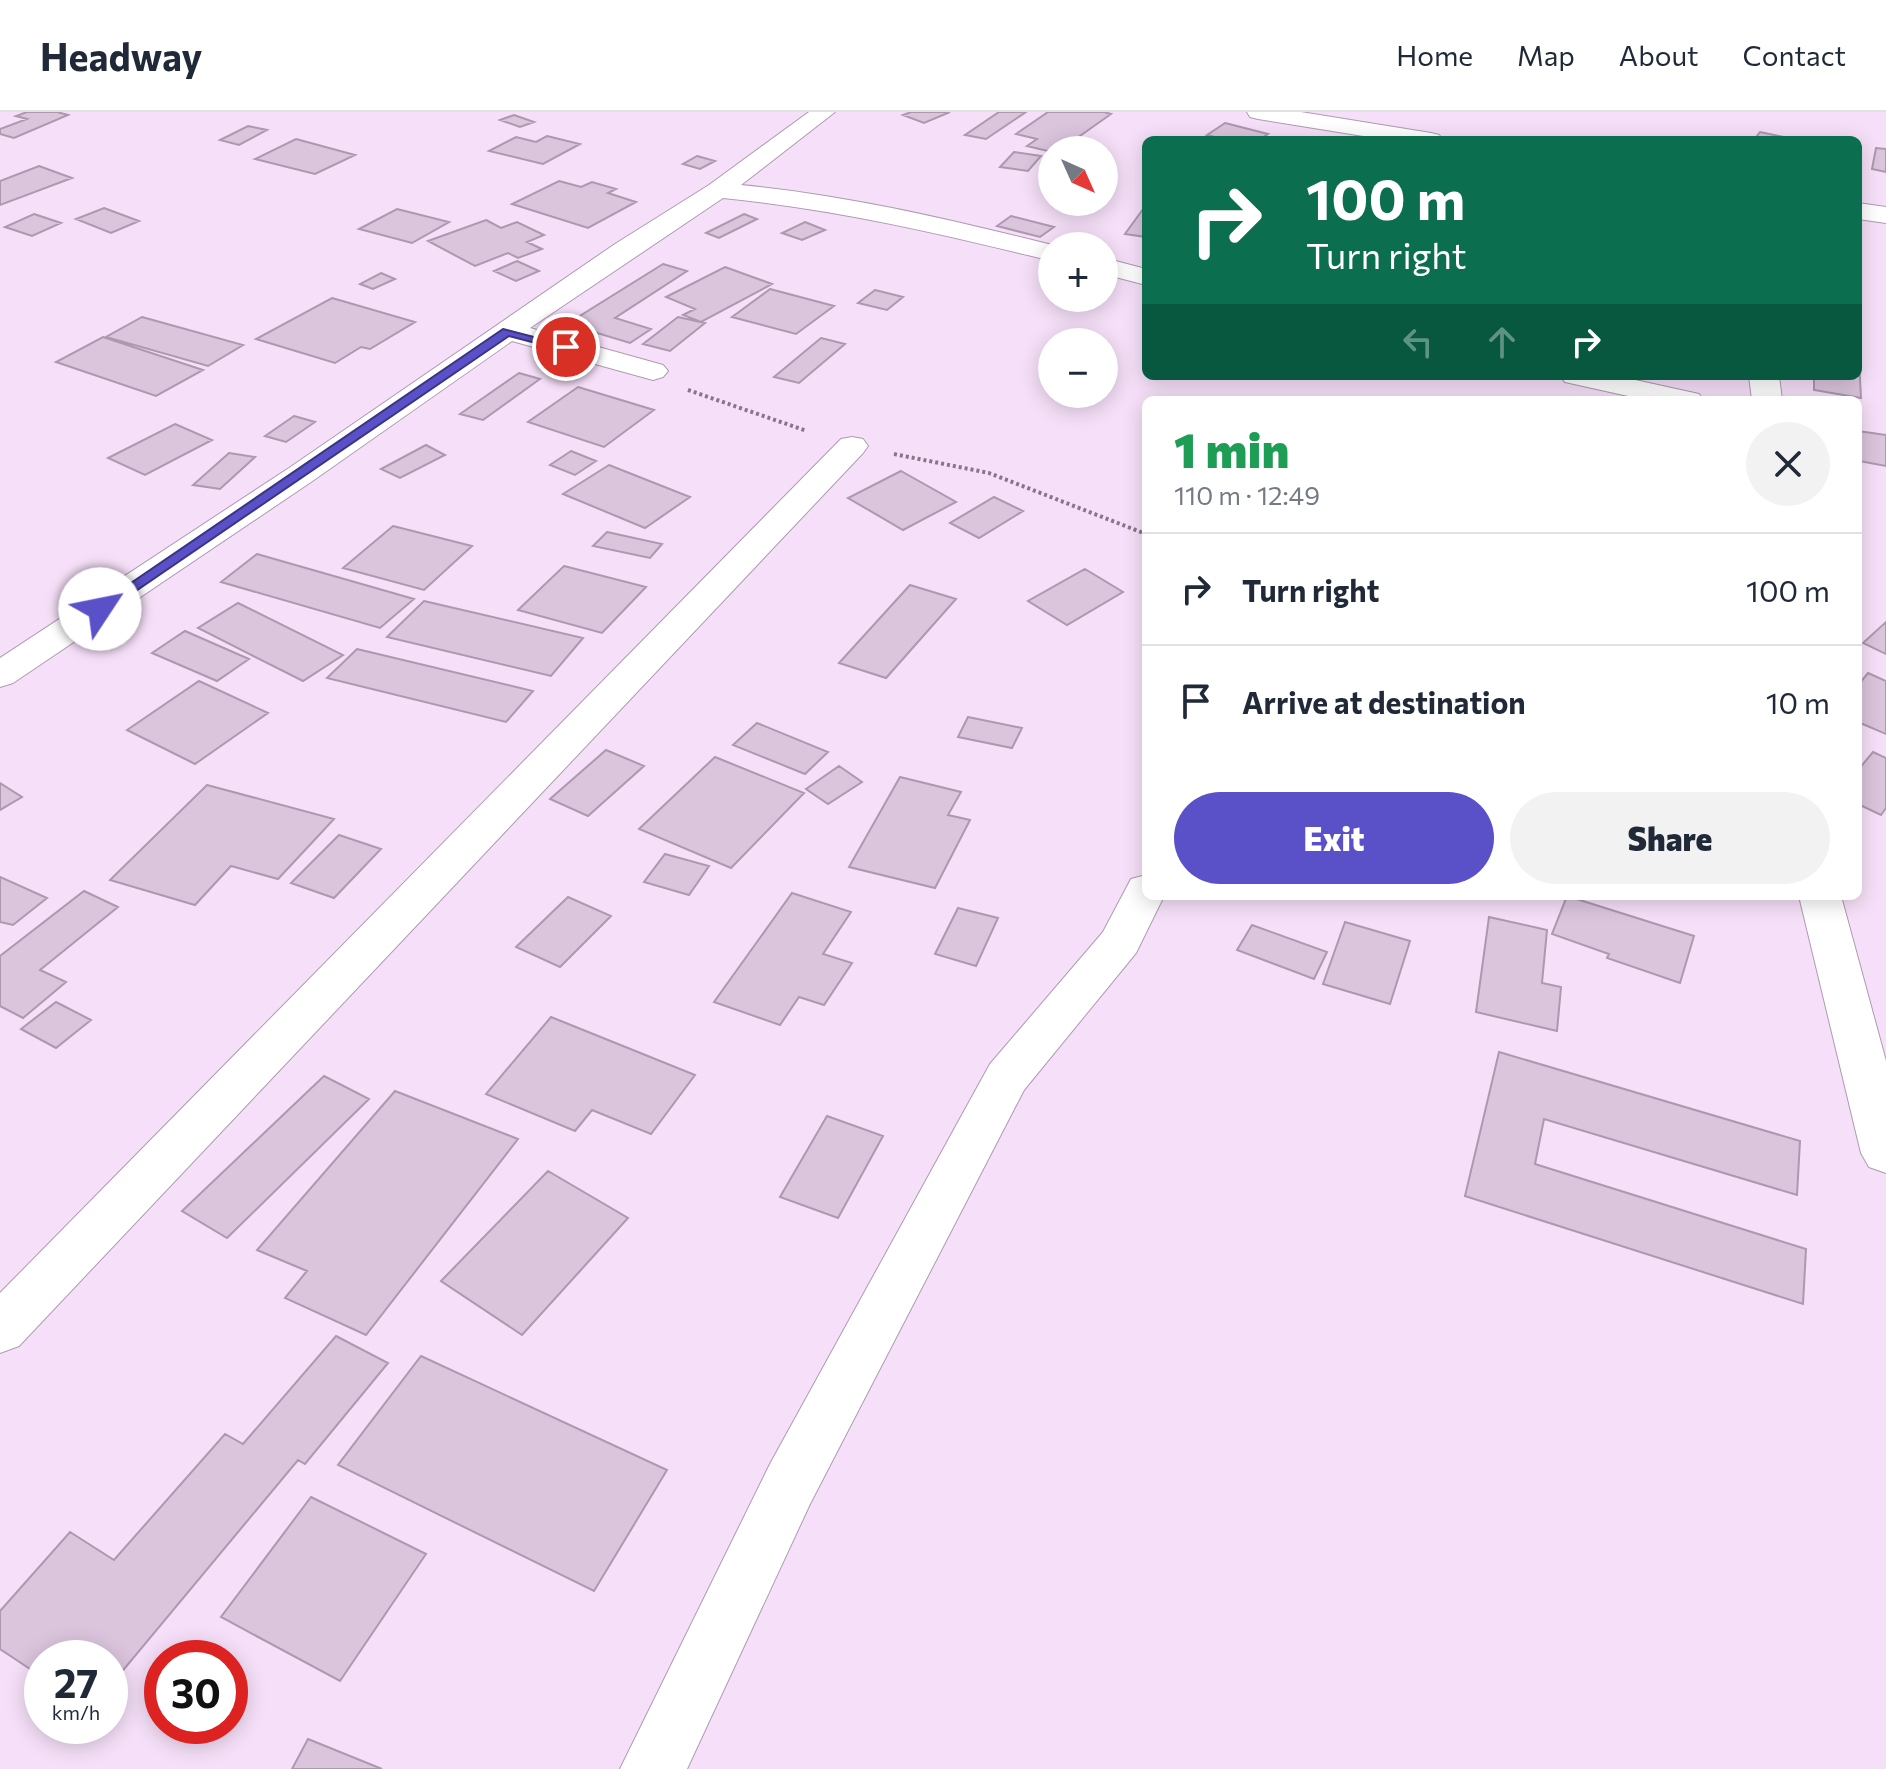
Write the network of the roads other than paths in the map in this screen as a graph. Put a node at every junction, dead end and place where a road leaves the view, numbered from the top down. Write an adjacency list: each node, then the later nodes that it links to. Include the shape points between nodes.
1 (824, 112): 4 (street)
2 (1258, 112): 3 (street)
3 (1406, 136)
4 (718, 190): 7 (street, via 792,196); 10 (street)
5 (1862, 212): 6 (street)
6 (1886, 215)
7 (1038, 250)
8 (1118, 270): 9 (street)
9 (1142, 276)
10 (507, 331): 11 (street); 15 (street)
11 (653, 371)
12 (1594, 380): 13 (street)
13 (1669, 396)
14 (852, 446): 19 (street)
15 (0, 675)
16 (1142, 898): 20 (street, via 1120,942 1007,1077 790,1484)
17 (1821, 900): 18 (street)
18 (1886, 1153)
19 (0, 1329)
20 (653, 1769)

